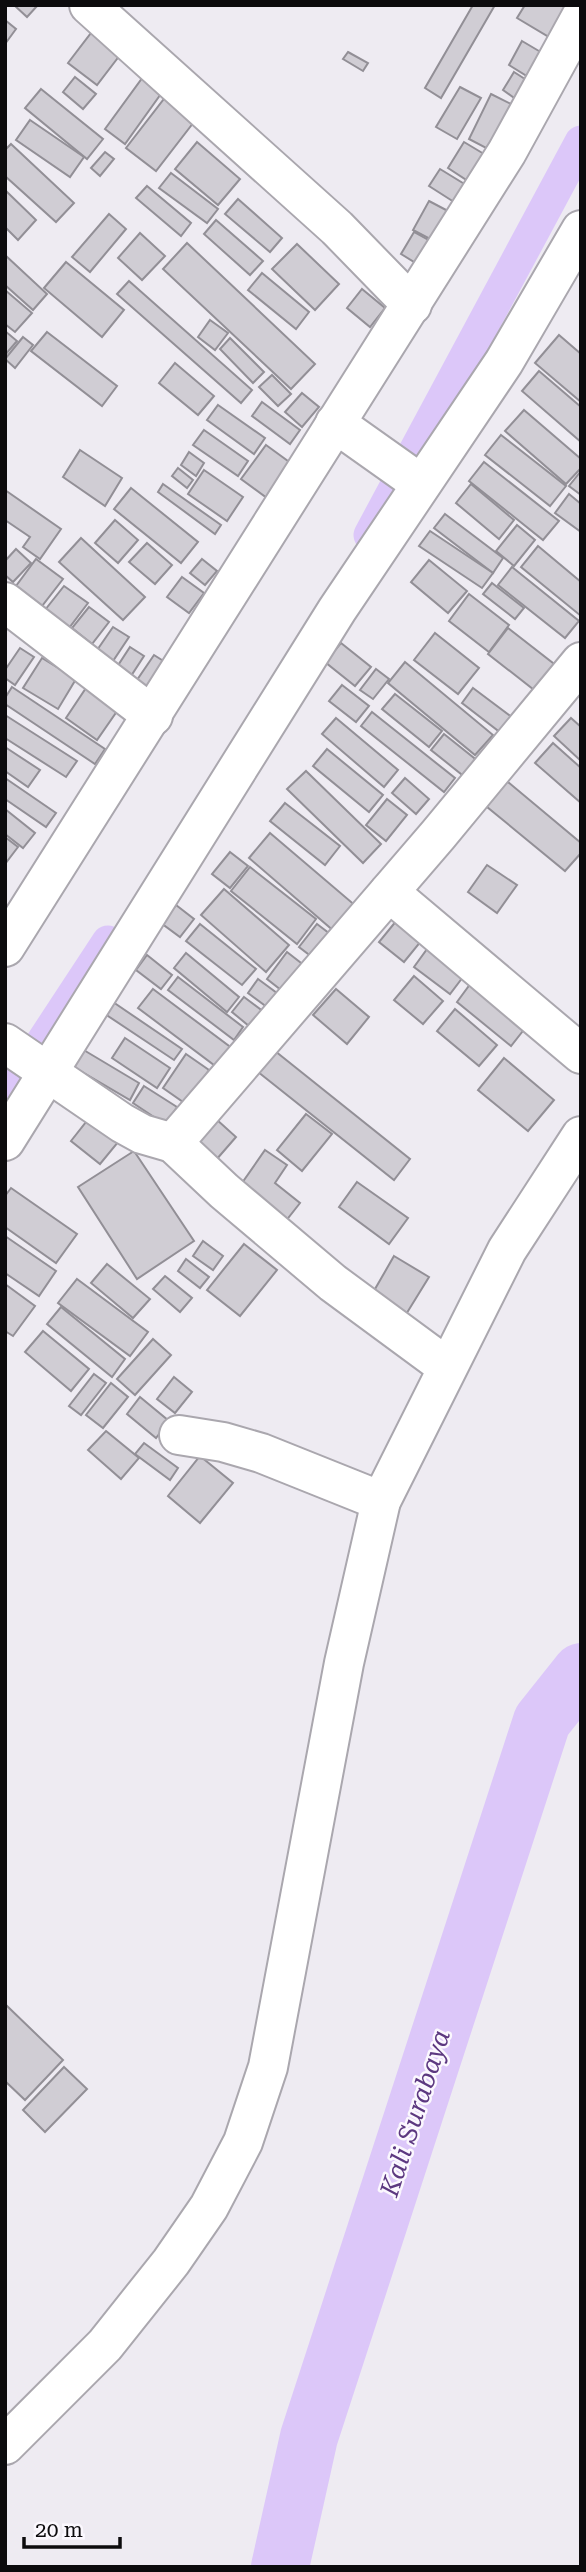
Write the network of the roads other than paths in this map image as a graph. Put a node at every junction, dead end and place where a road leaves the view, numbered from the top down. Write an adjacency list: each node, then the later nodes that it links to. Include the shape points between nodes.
1 (89, 5): 4 (street, via 337,228)
2 (581, 17): 4 (street, via 507,152)
3 (581, 230): 6 (street, via 504,362)
4 (412, 304): 5 (street)
5 (345, 431): 6 (street); 9 (street)
6 (416, 480): 14 (street)
7 (5, 602): 9 (street)
8 (581, 662): 10 (street)
9 (153, 716): 11 (street)
10 (389, 892): 13 (street); 17 (street)
11 (5, 947)
12 (5, 1043): 14 (street)
13 (581, 1054)
14 (43, 1070): 16 (street); 17 (street, via 122,1123)
15 (581, 1136): 18 (street, via 507,1250)
16 (5, 1141)
17 (173, 1143): 18 (street, via 332,1283)
18 (447, 1367): 20 (street)
19 (178, 1434): 20 (street, via 261,1452)
20 (381, 1501): 21 (street, via 344,1663 268,2067 243,2142 209,2207 171,2262 105,2345)
21 (5, 2445)

